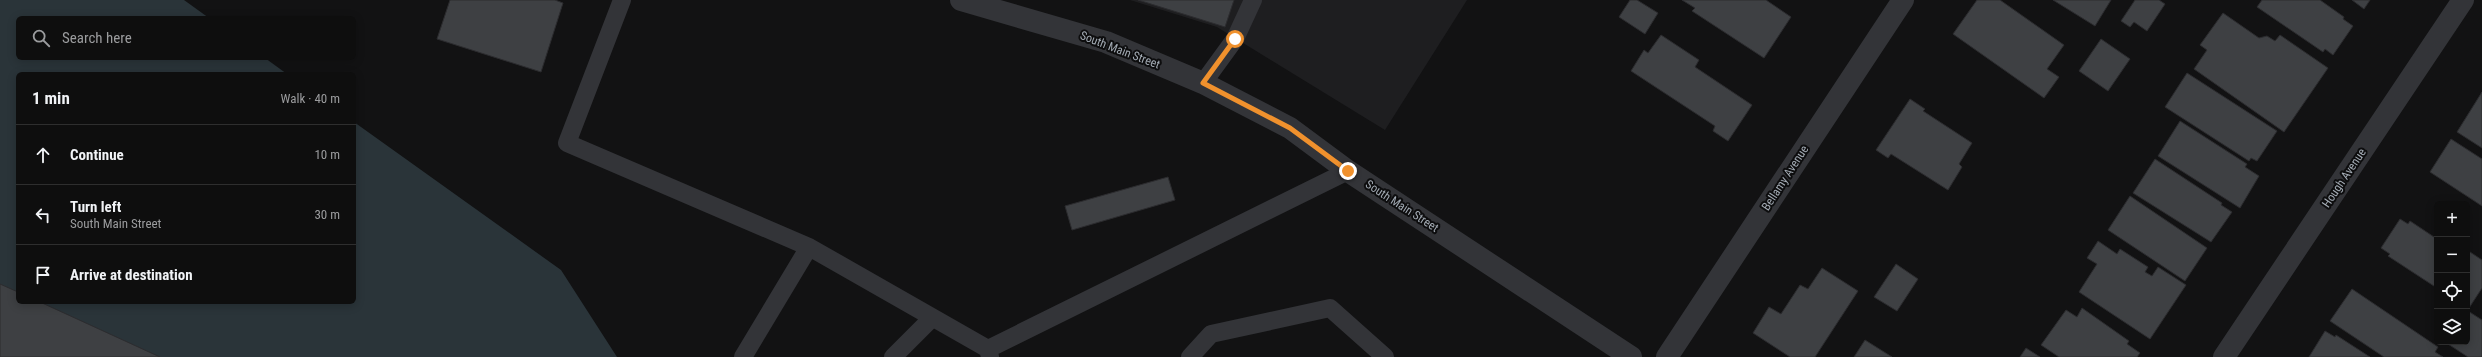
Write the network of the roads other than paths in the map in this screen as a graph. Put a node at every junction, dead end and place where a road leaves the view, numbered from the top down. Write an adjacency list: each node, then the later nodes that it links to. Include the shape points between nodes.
1 (622, 0): 8 (lane, via 567,143)
2 (964, 0): 6 (street, South Main Street, via 1106,42)
3 (1253, 0): 6 (lane, via 1235,39)
4 (1903, 0): 16 (street, Bellamy Avenue)
5 (2463, 0): 17 (street, Hough Avenue)
6 (1203, 83): 7 (street, South Main Street, via 1290,128)
7 (1348, 171): 10 (lane); 15 (street, South Main Street)
8 (809, 247): 9 (lane); 11 (lane)
9 (932, 318): 10 (lane); 12 (lane)
10 (989, 353)
11 (743, 357)
12 (893, 357)
13 (1190, 357): 14 (lane, via 1211,334 1330,308)
14 (1385, 357)
15 (1631, 357)
16 (1667, 357)
17 (2224, 357)

